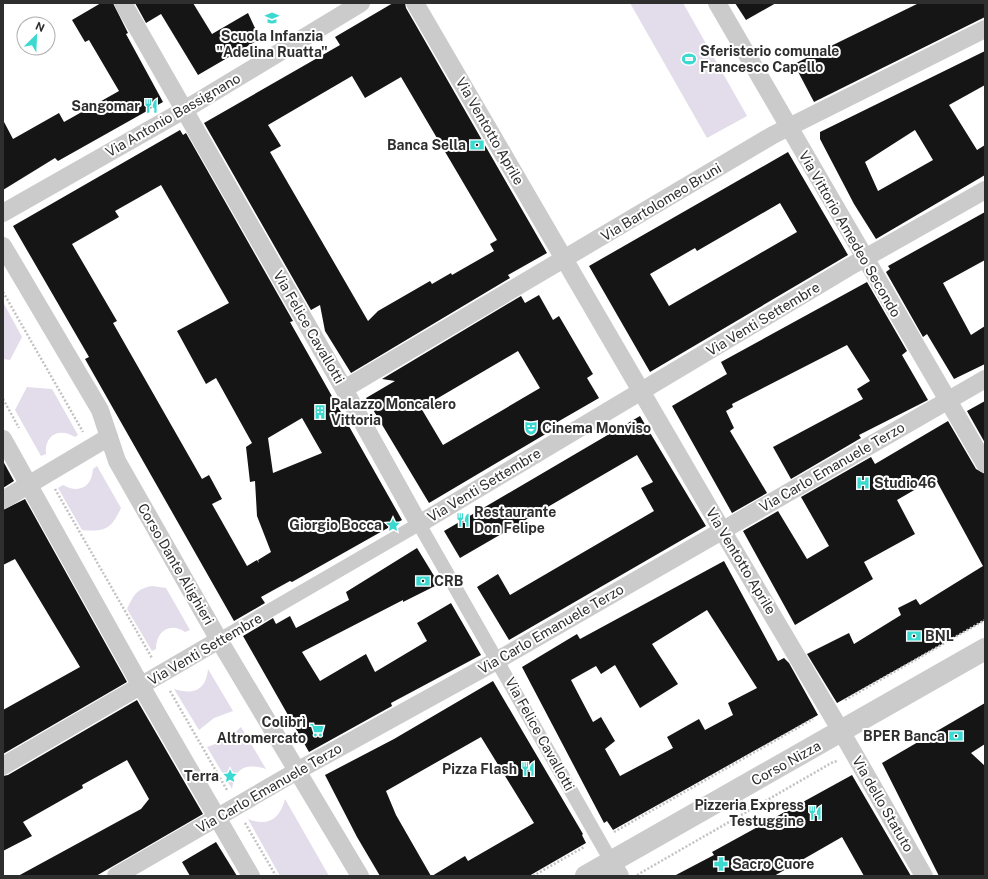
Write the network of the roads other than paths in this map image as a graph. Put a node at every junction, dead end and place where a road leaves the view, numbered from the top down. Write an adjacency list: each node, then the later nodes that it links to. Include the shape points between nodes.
1 (123, 3): 6 (street, Via Felice Cavallotti)
2 (361, 3): 6 (street, Via Antonio Bassignano)
3 (415, 3): 12 (street, Via Ventotto Aprile)
4 (717, 3): 7 (street, Via Vittorio Amedeo Secondo)
5 (985, 29): 7 (street, Via Bartolomeo Bruni)
6 (184, 110): 9 (street, Via Antonio Bassignano); 14 (street, Via Felice Cavallotti)
7 (788, 127): 11 (street, Via Vittorio Amedeo Secondo); 12 (street, Via Bartolomeo Bruni)
8 (985, 190): 11 (street, Via Venti Settembre)
9 (3, 213)
10 (3, 246): 17 (street, Corso Dante Alighieri, via 100,410)
11 (865, 258): 15 (street, Via Venti Settembre); 16 (street, Via Vittorio Amedeo Secondo)
12 (564, 259): 14 (street, Via Bartolomeo Bruni); 15 (street, Via Ventotto Aprile)
13 (985, 378): 16 (street, Via Carlo Emanuele Terzo)
14 (344, 389): 22 (street, Via Felice Cavallotti)
15 (641, 391): 22 (street, Via Venti Settembre); 23 (street, Via Ventotto Aprile)
16 (948, 400): 19 (street, Via Vittorio Amedeo Secondo); 23 (street, Via Carlo Emanuele Terzo)
17 (109, 436): 20 (street); 24 (street, Corso Dante Alighieri, via 117,461)
18 (3, 439): 20 (street)
19 (985, 464)
20 (29, 485): 21 (street); 27 (street)
21 (3, 500)
22 (419, 524): 24 (street, Via Venti Settembre); 26 (street, Via Felice Cavallotti)
23 (722, 530): 26 (street, Via Carlo Emanuele Terzo); 28 (street, Via Ventotto Aprile)
24 (219, 640): 27 (street, Via Venti Settembre); 30 (street, Corso Dante Alighieri)
25 (985, 649): 28 (street, Corso Nizza)
26 (498, 660): 30 (street, Via Carlo Emanuele Terzo); 32 (street, Via Felice Cavallotti)
27 (141, 686): 29 (street, Via Venti Settembre); 31 (street)
28 (841, 731): 32 (street, Corso Nizza); 37 (street, Via dello Statuto)
29 (3, 766)
30 (297, 772): 31 (street, Via Carlo Emanuele Terzo); 35 (street, Corso Dante Alighieri)
31 (218, 818): 33 (street, Via Carlo Emanuele Terzo); 34 (street)
32 (616, 869): 36 (street, Corso Nizza)
33 (116, 876)
34 (251, 876)
35 (360, 876)
36 (586, 876)
37 (924, 876)

